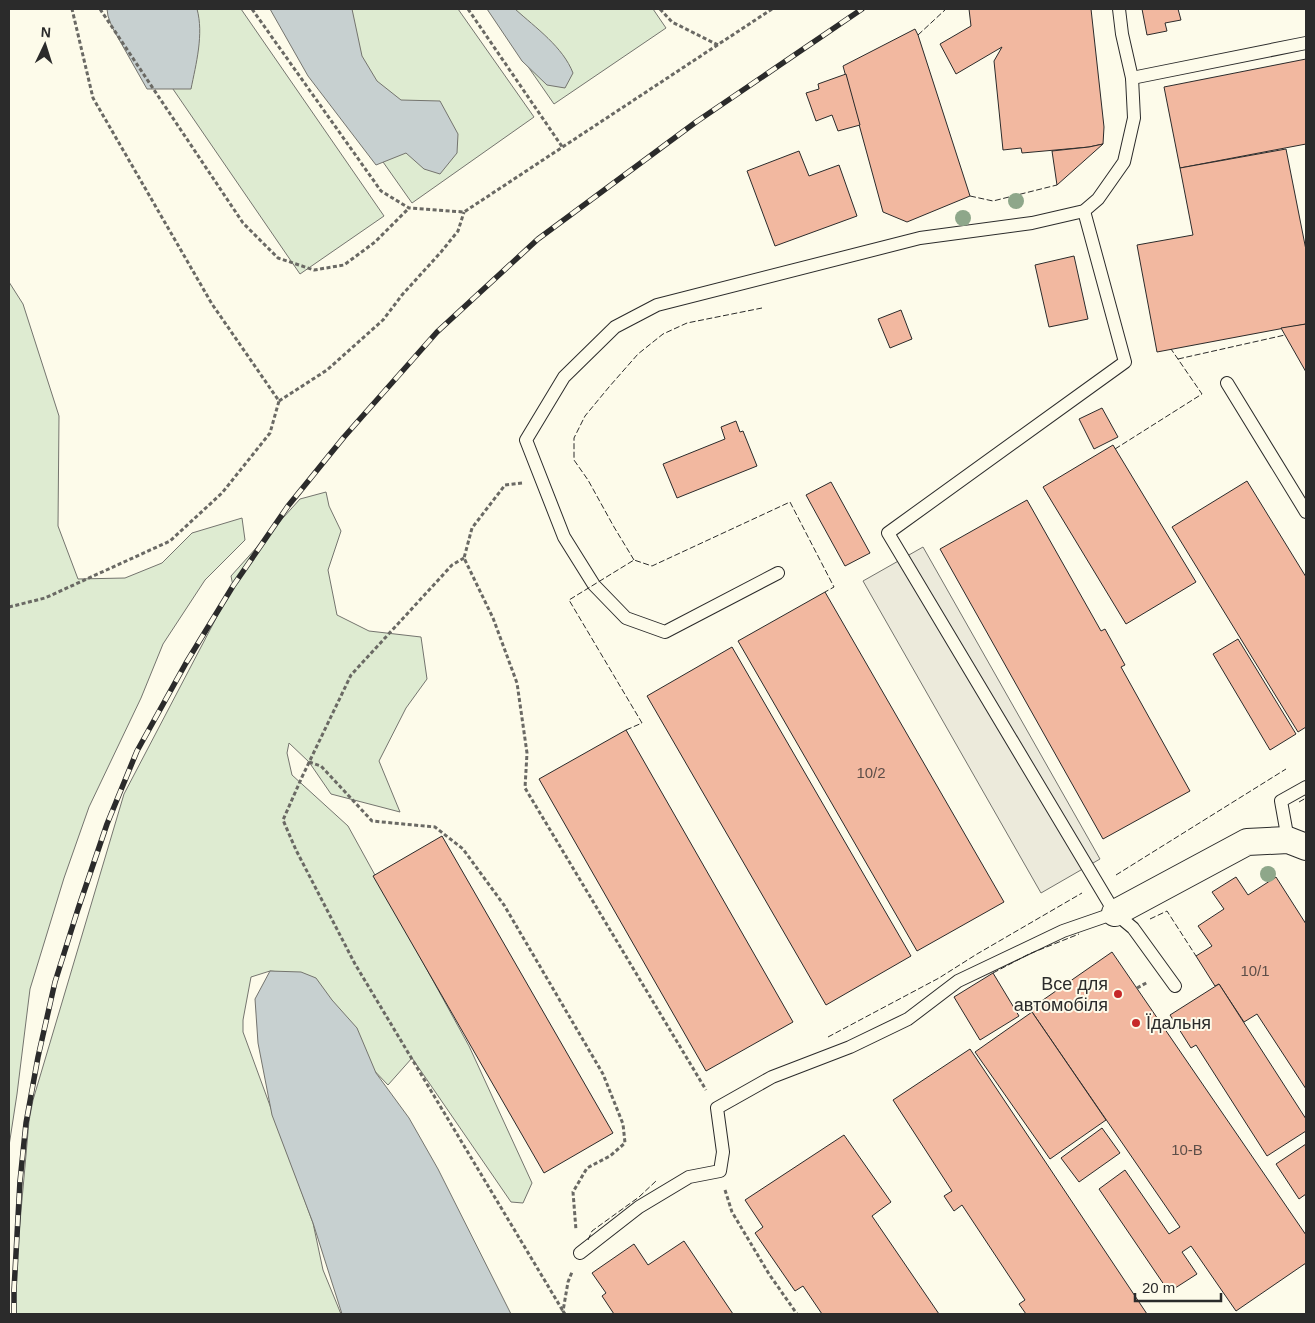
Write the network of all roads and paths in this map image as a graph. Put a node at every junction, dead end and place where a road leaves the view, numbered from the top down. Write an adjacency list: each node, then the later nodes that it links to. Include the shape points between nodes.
1 (72, 9): 16 (path, via 92,98 212,304)
2 (100, 9): 12 (path, via 243,223 278,258 314,270 344,265 376,242)
3 (252, 9): 12 (path, via 381,191)
4 (468, 9): 11 (path)
5 (660, 9): 9 (path, via 672,22)
6 (772, 9): 9 (path)
7 (1119, 9): 10 (lane)
8 (1306, 44): 10 (lane)
9 (718, 46): 11 (path)
10 (1132, 78): 13 (lane, via 1134,118 1124,162 1098,199)
11 (563, 148): 14 (path)
12 (409, 208): 14 (path)
13 (1084, 211): 17 (lane, via 1032,223 920,238 657,306 615,327 564,377 526,440); 25 (lane, via 1126,362 888,533)
14 (464, 212): 16 (path, via 458,231 383,320 328,370)
15 (1227, 383): 18 (lane)
16 (279, 401): 21 (path, via 270,433 222,493 170,541 45,598)
17 (541, 480): 19 (path, via 505,485 472,528); 20 (lane, via 564,537 594,585 626,618 665,632)
18 (1306, 512)
19 (464, 558): 22 (path, via 452,565 351,675); 27 (path, via 493,618 517,683 527,753 525,788)
20 (778, 573)
21 (9, 607)
22 (309, 762): 29 (path, via 321,766 372,821 435,827 463,848 504,906 603,1074 623,1124 625,1143 610,1156 587,1168 573,1192); 30 (path, via 283,820 296,850 355,964)
23 (1306, 787): 24 (lane, via 1281,801)
24 (1297, 844): 25 (street, via 1247,842)
25 (1115, 913): 26 (lane, via 1133,928); 27 (lane, via 1063,931 958,981 908,1019 850,1047 772,1077)
26 (1175, 986)
27 (717, 1108): 28 (lane, via 723,1152)
28 (720, 1171): 29 (lane, via 690,1177 639,1206); 31 (path, via 732,1212)
29 (580, 1253): 30 (path, via 568,1282)
30 (564, 1313)
31 (797, 1314)

